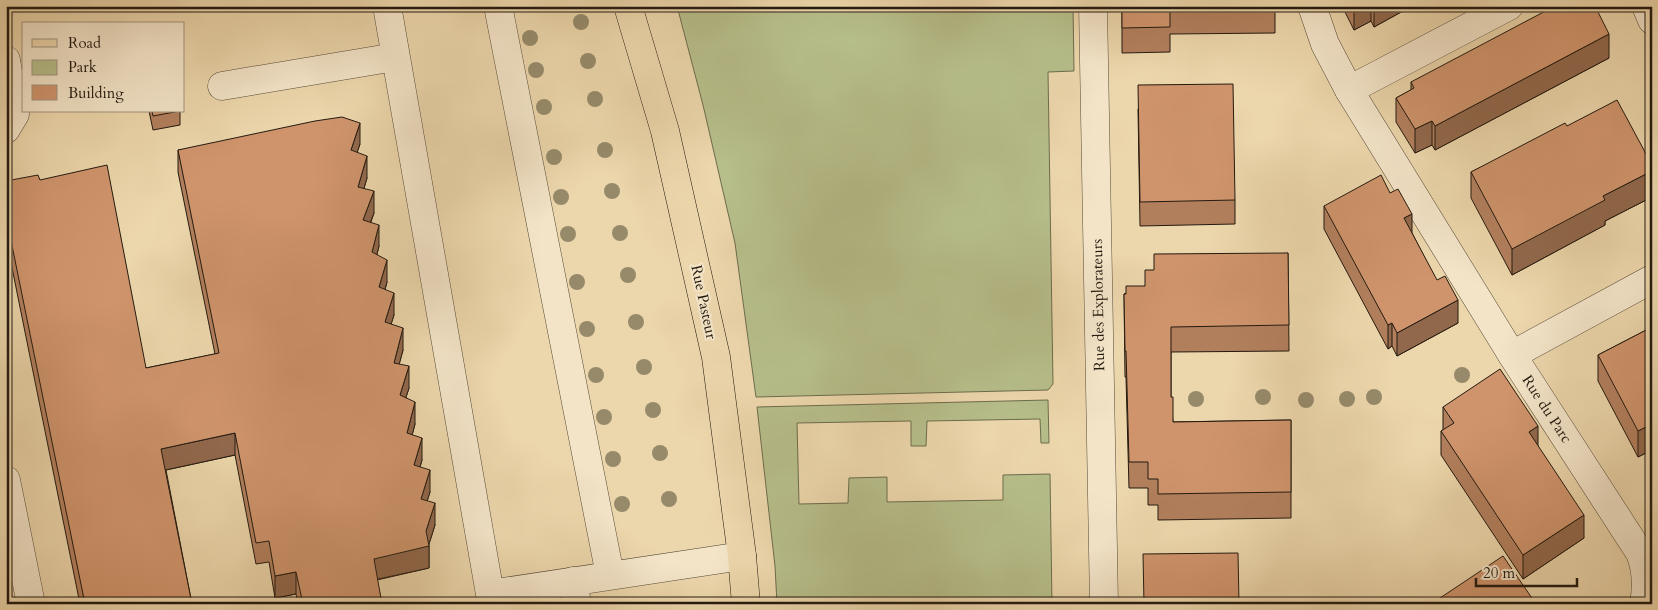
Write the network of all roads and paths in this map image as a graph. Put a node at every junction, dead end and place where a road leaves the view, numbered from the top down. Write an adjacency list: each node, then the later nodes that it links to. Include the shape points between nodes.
1 (387, 6): 9 (street)
2 (498, 6): 18 (street)
3 (628, 6): 17 (main road, Rue Pasteur, via 664,131 716,357)
4 (1093, 6): 22 (street, Rue des Explorateurs)
5 (1312, 6): 12 (street, via 1325,44)
6 (1509, 6): 12 (street)
7 (1646, 6): 8 (street)
8 (1652, 20)
9 (395, 58): 11 (street); 19 (street, via 490,594)
10 (6, 60): 13 (street, via 15,114)
11 (222, 86)
12 (1349, 90): 15 (street)
13 (6, 129)
14 (1652, 279): 15 (street)
15 (1512, 355): 23 (street, Rue du Parc, via 1640,553 1646,577)
16 (6, 480): 20 (street)
17 (742, 556): 18 (street); 21 (main road, Rue Pasteur)
18 (610, 575): 19 (street)
19 (575, 592)
20 (31, 604)
21 (746, 604)
22 (1104, 604)
23 (1644, 604)

